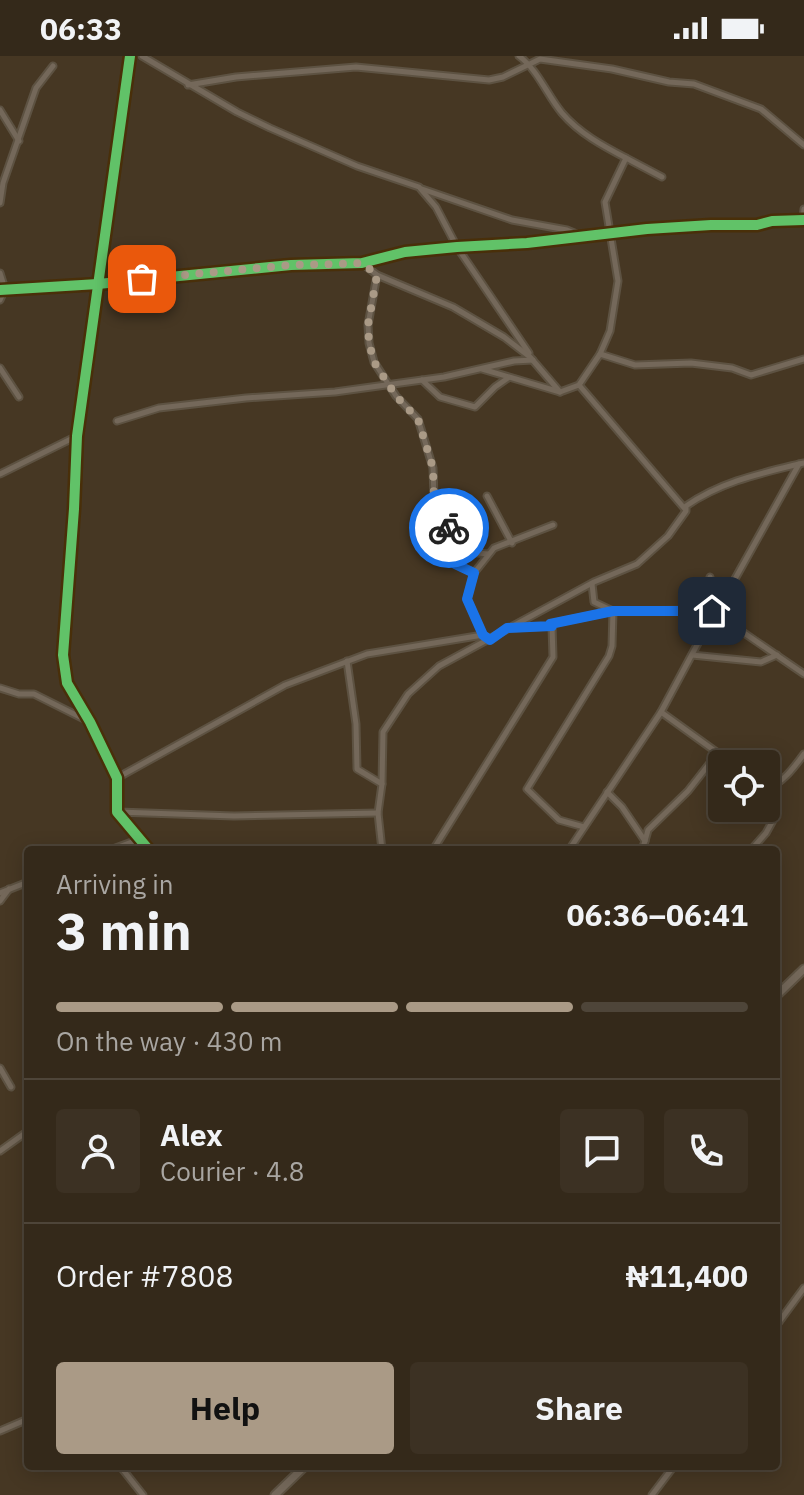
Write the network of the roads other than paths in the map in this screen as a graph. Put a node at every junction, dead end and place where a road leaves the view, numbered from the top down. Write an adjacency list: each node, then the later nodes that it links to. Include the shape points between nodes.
1 (130, 56): 22 (street)
2 (142, 56): 6 (street)
3 (519, 56): 4 (street)
4 (528, 63): 6 (street, via 489,80 356,67); 9 (street, via 569,62 705,86 761,109); 10 (street, via 563,114)
5 (53, 66): 8 (street, via 36,88)
6 (188, 85): 12 (street, via 270,128)
7 (0, 110): 8 (street)
8 (19, 142): 13 (street)
9 (804, 145)
10 (626, 158): 11 (street); 16 (street, via 605,202)
11 (662, 177)
12 (419, 187): 17 (street, via 512,220); 18 (street)
13 (0, 203)
14 (804, 209): 15 (street)
15 (804, 220): 16 (street)
16 (611, 233): 17 (street); 25 (street, via 618,281 610,331)
17 (582, 236): 18 (street)
18 (457, 247): 19 (street); 27 (street)
19 (362, 263): 21 (street); 22 (street)
20 (0, 273): 23 (street)
21 (377, 275): 27 (street, via 453,307); 32 (street, via 369,343 374,362)
22 (98, 284): 23 (street); 37 (street)
23 (3, 290): 24 (street)
24 (0, 300)
25 (600, 354): 26 (street, via 635,365 717,365 751,375); 33 (street)
26 (804, 359)
27 (533, 360): 29 (street); 34 (street)
28 (0, 368): 35 (street)
29 (481, 369): 30 (street); 31 (street)
30 (508, 378): 31 (street, via 475,407 440,397); 34 (street)
31 (422, 380): 32 (street)
32 (390, 385): 36 (street, via 186,404); 43 (street, via 418,419 433,468 434,498)
33 (579, 385): 34 (street); 41 (street)
34 (560, 392)
35 (19, 397)
36 (117, 421)
37 (77, 436): 39 (street); 61 (street, via 63,655 67,683)
38 (802, 463): 41 (street, via 722,485 686,506); 49 (street, via 726,595)
39 (0, 474)
40 (487, 496): 44 (street)
41 (686, 511): 48 (street, via 637,564)
42 (553, 525): 44 (street)
43 (451, 533): 45 (street, via 468,552); 46 (street, via 455,564)
44 (512, 543): 45 (street)
45 (488, 554): 46 (street)
46 (474, 573): 53 (street, via 467,599)
47 (710, 577): 49 (street)
48 (592, 584): 50 (street, via 594,602); 52 (street)
49 (707, 610): 50 (street); 55 (street, via 704,632); 56 (street)
50 (613, 611): 51 (street); 72 (street, via 609,656 527,789 559,820)
51 (552, 626): 52 (street); 78 (street, via 553,657)
52 (507, 628): 54 (street)
53 (483, 635): 54 (street); 57 (street)
54 (490, 640): 67 (street, via 439,666 408,694 383,732)
55 (691, 655): 56 (street, via 761,662); 60 (street)
56 (777, 655): 58 (street)
57 (347, 661): 65 (street, via 285,685); 67 (street, via 357,769)
58 (804, 674)
59 (0, 688): 61 (street, via 34,694)
60 (661, 712): 62 (street); 68 (street)
61 (90, 722): 65 (street)
62 (712, 750)
63 (804, 754): 66 (street)
64 (708, 765): 74 (street, via 648,830)
65 (117, 778): 69 (street)
66 (780, 782)
67 (382, 784): 70 (street)
68 (607, 792): 72 (street); 74 (street)
69 (117, 812): 70 (street); 73 (street)
70 (378, 813): 77 (street)
71 (772, 822): 81 (street)
72 (585, 827): 79 (street)
73 (140, 839): 75 (street); 76 (street)
74 (645, 841): 80 (street)
75 (124, 846)
76 (146, 846)
77 (382, 846)
78 (435, 846)
79 (572, 846)
80 (643, 846)
81 (755, 846)
82 (24, 883): 83 (street)
83 (9, 889): 84 (street); 85 (street)
84 (0, 893)
85 (0, 901)
86 (804, 969): 87 (street)
87 (780, 992)
88 (0, 1068): 89 (street)
89 (11, 1087)
90 (24, 1134): 91 (street)
91 (0, 1151)
92 (804, 1288): 93 (street)
93 (780, 1321)
94 (24, 1421): 95 (street)
95 (0, 1431)
96 (123, 1470): 99 (street)
97 (301, 1470): 100 (street)
98 (671, 1470): 101 (street)
99 (143, 1495)
100 (275, 1495)
101 (652, 1495)

